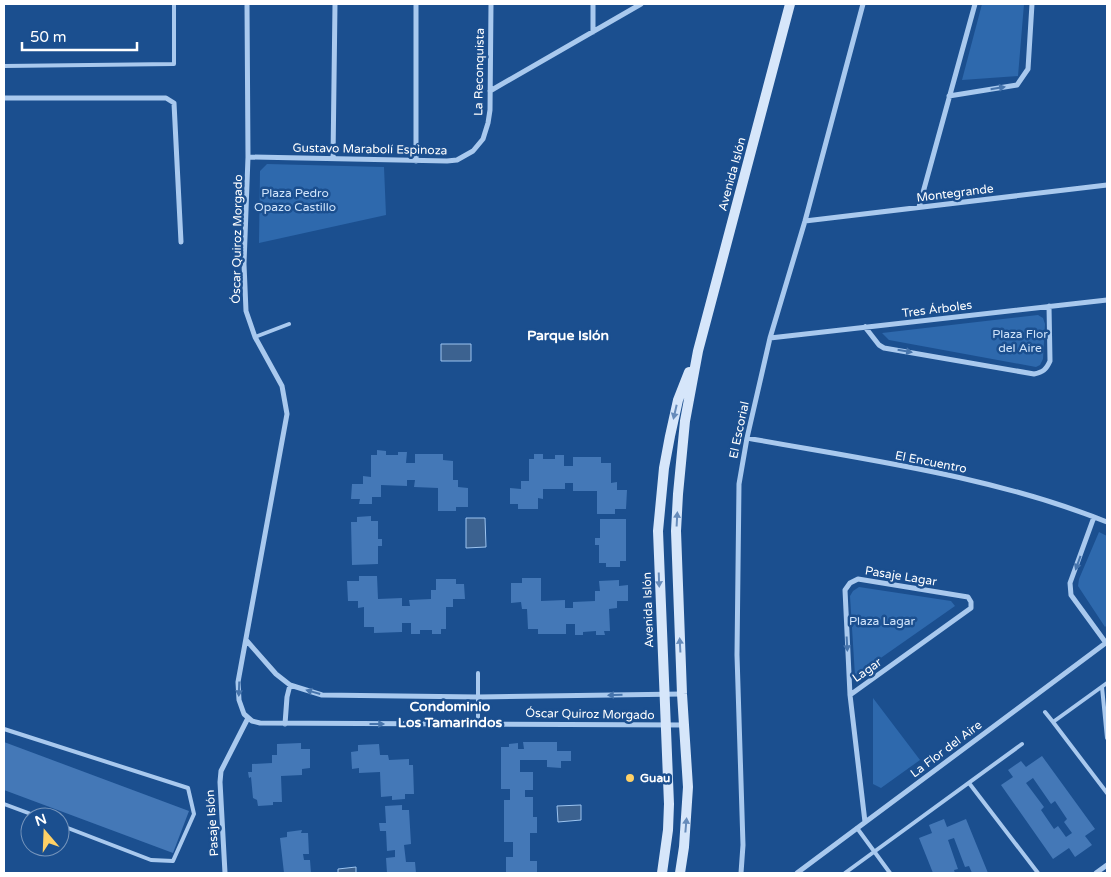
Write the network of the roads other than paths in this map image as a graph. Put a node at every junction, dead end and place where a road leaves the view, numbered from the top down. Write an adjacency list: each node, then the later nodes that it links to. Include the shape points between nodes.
1 (174, 4): 13 (lane, via 174,64)
2 (247, 4): 18 (street, Óscar Quiroz Morgado)
3 (335, 4): 19 (street)
4 (416, 4): 20 (street)
5 (490, 4): 14 (street, La Reconquista)
6 (593, 4): 12 (street)
7 (641, 4): 12 (street)
8 (790, 4): 31 (main road, Avenida Islón)
9 (863, 4): 23 (street, El Escorial)
10 (975, 4): 15 (street)
11 (1032, 4): 15 (street, one-way to 11, via 1017,85 1028,68)
12 (593, 32): 14 (street)
13 (4, 66)
14 (490, 91): 17 (street, La Reconquista, via 489,116)
15 (949, 96): 22 (street)
16 (4, 98): 24 (street, via 166,98 174,103)
17 (483, 139): 20 (street, Gustavo Marabolí Espinoza, via 457,160)
18 (248, 157): 19 (street, Gustavo Marabolí Espinoza); 29 (street, Óscar Quiroz Morgado, via 245,302)
19 (333, 159): 20 (street, Gustavo Marabolí Espinoza)
20 (416, 161)
21 (1107, 185): 22 (street, Montegrande)
22 (919, 207): 23 (street, Montegrande)
23 (805, 221): 30 (street, El Escorial)
24 (181, 242)
25 (1107, 300): 26 (street, Tres Árboles)
26 (1049, 306): 28 (street, Tres Árboles); 28 (street, one-way to 26, via 884,348 1034,374 1046,369 1050,361)
27 (289, 324): 29 (lane)
28 (865, 327): 30 (street, Tres Árboles)
29 (254, 337): 36 (street, Óscar Quiroz Morgado, via 279,379 287,414)
30 (770, 338): 32 (street, El Escorial)
31 (698, 351): 42 (main road, Avenida Islón, one-way to 31, via 678,494 685,421); 43 (main road, Avenida Islón, one-way to 43, via 678,400 660,500 658,531)
32 (747, 438): 33 (street, El Encuentro, via 980,482); 68 (street, El Escorial, via 738,513)
33 (1094, 517): 34 (street, El Encuentro); 37 (street, one-way to 37, via 1070,583 1071,595)
34 (1107, 522)
35 (971, 602): 44 (street, Lagar, via 971,608); 44 (street, Pasaje Lagar, one-way to 44, via 968,597 858,578 850,583 845,590)
36 (247, 641): 40 (street, Óscar Quiroz Morgado); 47 (street, Óscar Quiroz Morgado, one-way to 47, via 238,690 240,705)
37 (1107, 644): 60 (street, La Flor del Aire)
38 (478, 673): 45 (lane)
39 (1107, 683): 41 (lane)
40 (290, 685): 45 (street, Óscar Quiroz Morgado, one-way to 40, via 322,695); 50 (street)
41 (1102, 687): 48 (lane); 54 (lane)
42 (682, 694): 43 (street, Óscar Quiroz Morgado); 51 (main road, Avenida Islón)
43 (664, 695): 45 (street, Óscar Quiroz Morgado, one-way to 45); 52 (main road, Avenida Islón)
44 (850, 695): 60 (street, Lagar)
45 (478, 697): 49 (lane)
46 (1045, 712): 48 (lane)
47 (248, 718): 50 (street, Óscar Quiroz Morgado, via 260,723); 65 (street, Pasaje Islón, via 222,771 220,782)
48 (1053, 722): 57 (lane)
49 (478, 723): 50 (street, Óscar Quiroz Morgado, one-way to 49); 52 (street, Óscar Quiroz Morgado)
50 (285, 724)
51 (684, 725): 52 (street, Óscar Quiroz Morgado); 67 (main road, Avenida Islón, one-way to 51, via 688,787)
52 (665, 726): 66 (main road, Avenida Islón, via 669,804)
53 (4, 729): 62 (lane, via 188,788 194,814 173,861 151,860)
54 (1107, 738)
55 (1022, 744): 56 (lane)
56 (969, 783): 63 (lane); 72 (lane)
57 (1107, 793)
58 (4, 804): 59 (lane)
59 (20, 810)
60 (865, 822): 61 (street, La Flor del Aire)
61 (857, 828): 63 (lane); 69 (street, La Flor del Aire)
62 (70, 829)
63 (874, 853): 70 (lane); 71 (lane)
64 (1107, 865): 73 (street)
65 (225, 873)
66 (662, 873)
67 (680, 873)
68 (741, 873)
69 (797, 873)
70 (845, 873)
71 (890, 873)
72 (1038, 873)
73 (1096, 873)

